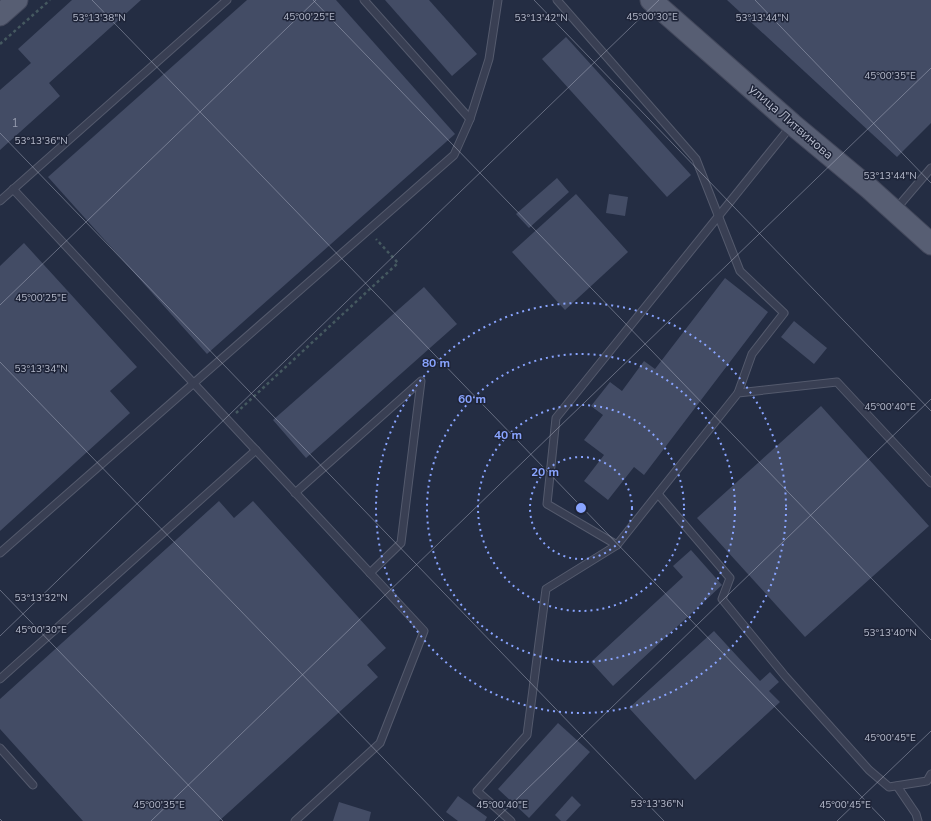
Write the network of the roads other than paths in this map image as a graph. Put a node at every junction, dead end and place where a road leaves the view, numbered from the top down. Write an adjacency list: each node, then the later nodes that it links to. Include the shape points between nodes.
1 (17, 0): 7 (main road)
2 (227, 0): 11 (lane)
3 (364, 0): 8 (lane)
4 (498, 0): 8 (lane, via 489,59)
5 (557, 0): 14 (lane, via 696,159)
6 (651, 0): 9 (main road, улица Литвинова)
7 (0, 15)
8 (470, 119): 16 (lane, via 454,155)
9 (792, 124): 13 (main road, улица Литвинова); 14 (lane)
10 (931, 168): 13 (lane)
11 (13, 189): 12 (lane); 16 (lane)
12 (0, 200)
13 (894, 211): 15 (main road, улица Литвинова)
14 (718, 216): 17 (lane, via 740,272 784,313 752,354); 22 (lane, via 556,418 547,504)
15 (931, 244)
16 (193, 383): 18 (lane); 23 (lane)
17 (738, 393): 19 (lane, via 838,382); 21 (lane)
18 (256, 450): 20 (lane); 25 (lane)
19 (931, 483)
20 (295, 493): 24 (lane); 24 (lane, via 421,381 401,543)
21 (658, 494): 22 (lane); 29 (lane, via 730,578 722,599 780,670 869,770 889,787)
22 (618, 545): 31 (lane, via 546,589 527,735 477,790)
23 (0, 554)
24 (370, 573): 30 (lane, via 424,631 380,743)
25 (0, 679)
26 (0, 748): 28 (lane)
27 (931, 774): 29 (lane, via 927,781)
28 (33, 785)
29 (897, 786): 32 (lane)
30 (295, 821)
31 (511, 821)
32 (918, 821)

